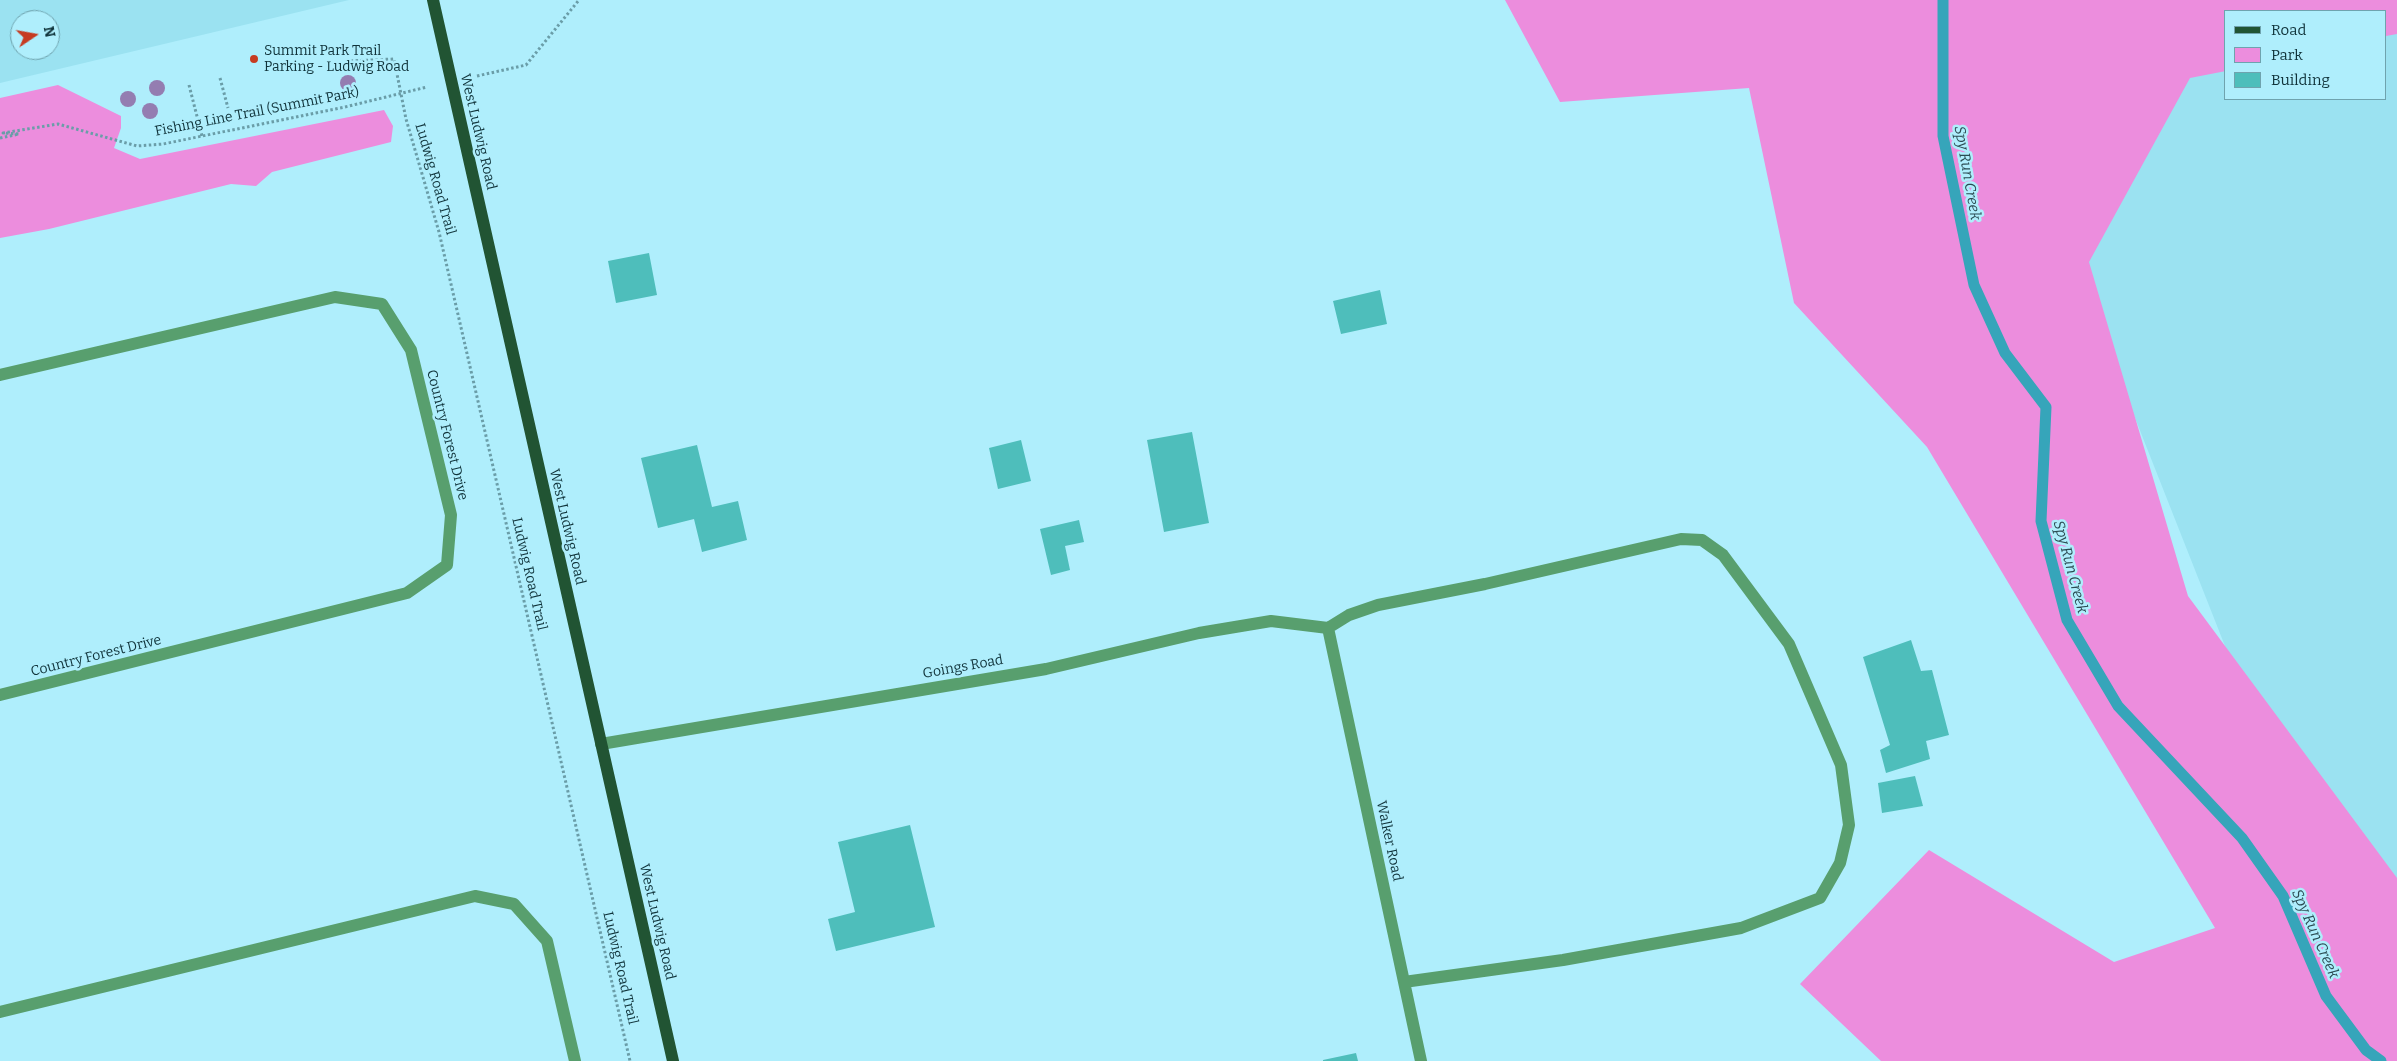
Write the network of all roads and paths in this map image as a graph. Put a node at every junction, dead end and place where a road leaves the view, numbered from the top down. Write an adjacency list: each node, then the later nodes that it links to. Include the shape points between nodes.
1 (432, 0): 15 (main road, West Ludwig Road)
2 (579, 0): 4 (path, via 526,65)
3 (345, 49): 8 (path, Ludwig Road Trail, via 348,61 394,59)
4 (472, 77)
5 (220, 78): 9 (path)
6 (189, 85): 10 (path)
7 (433, 86): 8 (path, Fishing Line Trail (Summit Park))
8 (401, 92): 10 (path, Fishing Line Trail (Summit Park), via 345,107); 19 (path, Ludwig Road Trail, via 439,232)
9 (228, 108)
10 (202, 136): 11 (path, Fishing Line Trail (Summit Park), via 137,146 58,124 3,133 19,134)
11 (0, 138)
12 (0, 376): 14 (street, Country Forest Drive, via 335,297 382,304 411,350 451,515 447,565 407,593)
13 (1328, 628): 15 (street, Goings Road, via 1271,621 1199,633 1046,668); 16 (street, Walker Road); 16 (street, via 1349,615 1378,605 1485,584 1681,538 1702,540 1723,555 1789,644 1841,765 1849,825 1840,863 1820,898 1741,928 1563,960)
14 (0, 695)
15 (601, 744): 20 (main road, West Ludwig Road)
16 (1404, 982): 21 (street, Walker Road)
17 (0, 1012): 18 (street, via 475,896 514,904 547,941)
18 (575, 1061)
19 (630, 1061)
20 (674, 1061)
21 (1421, 1061)

